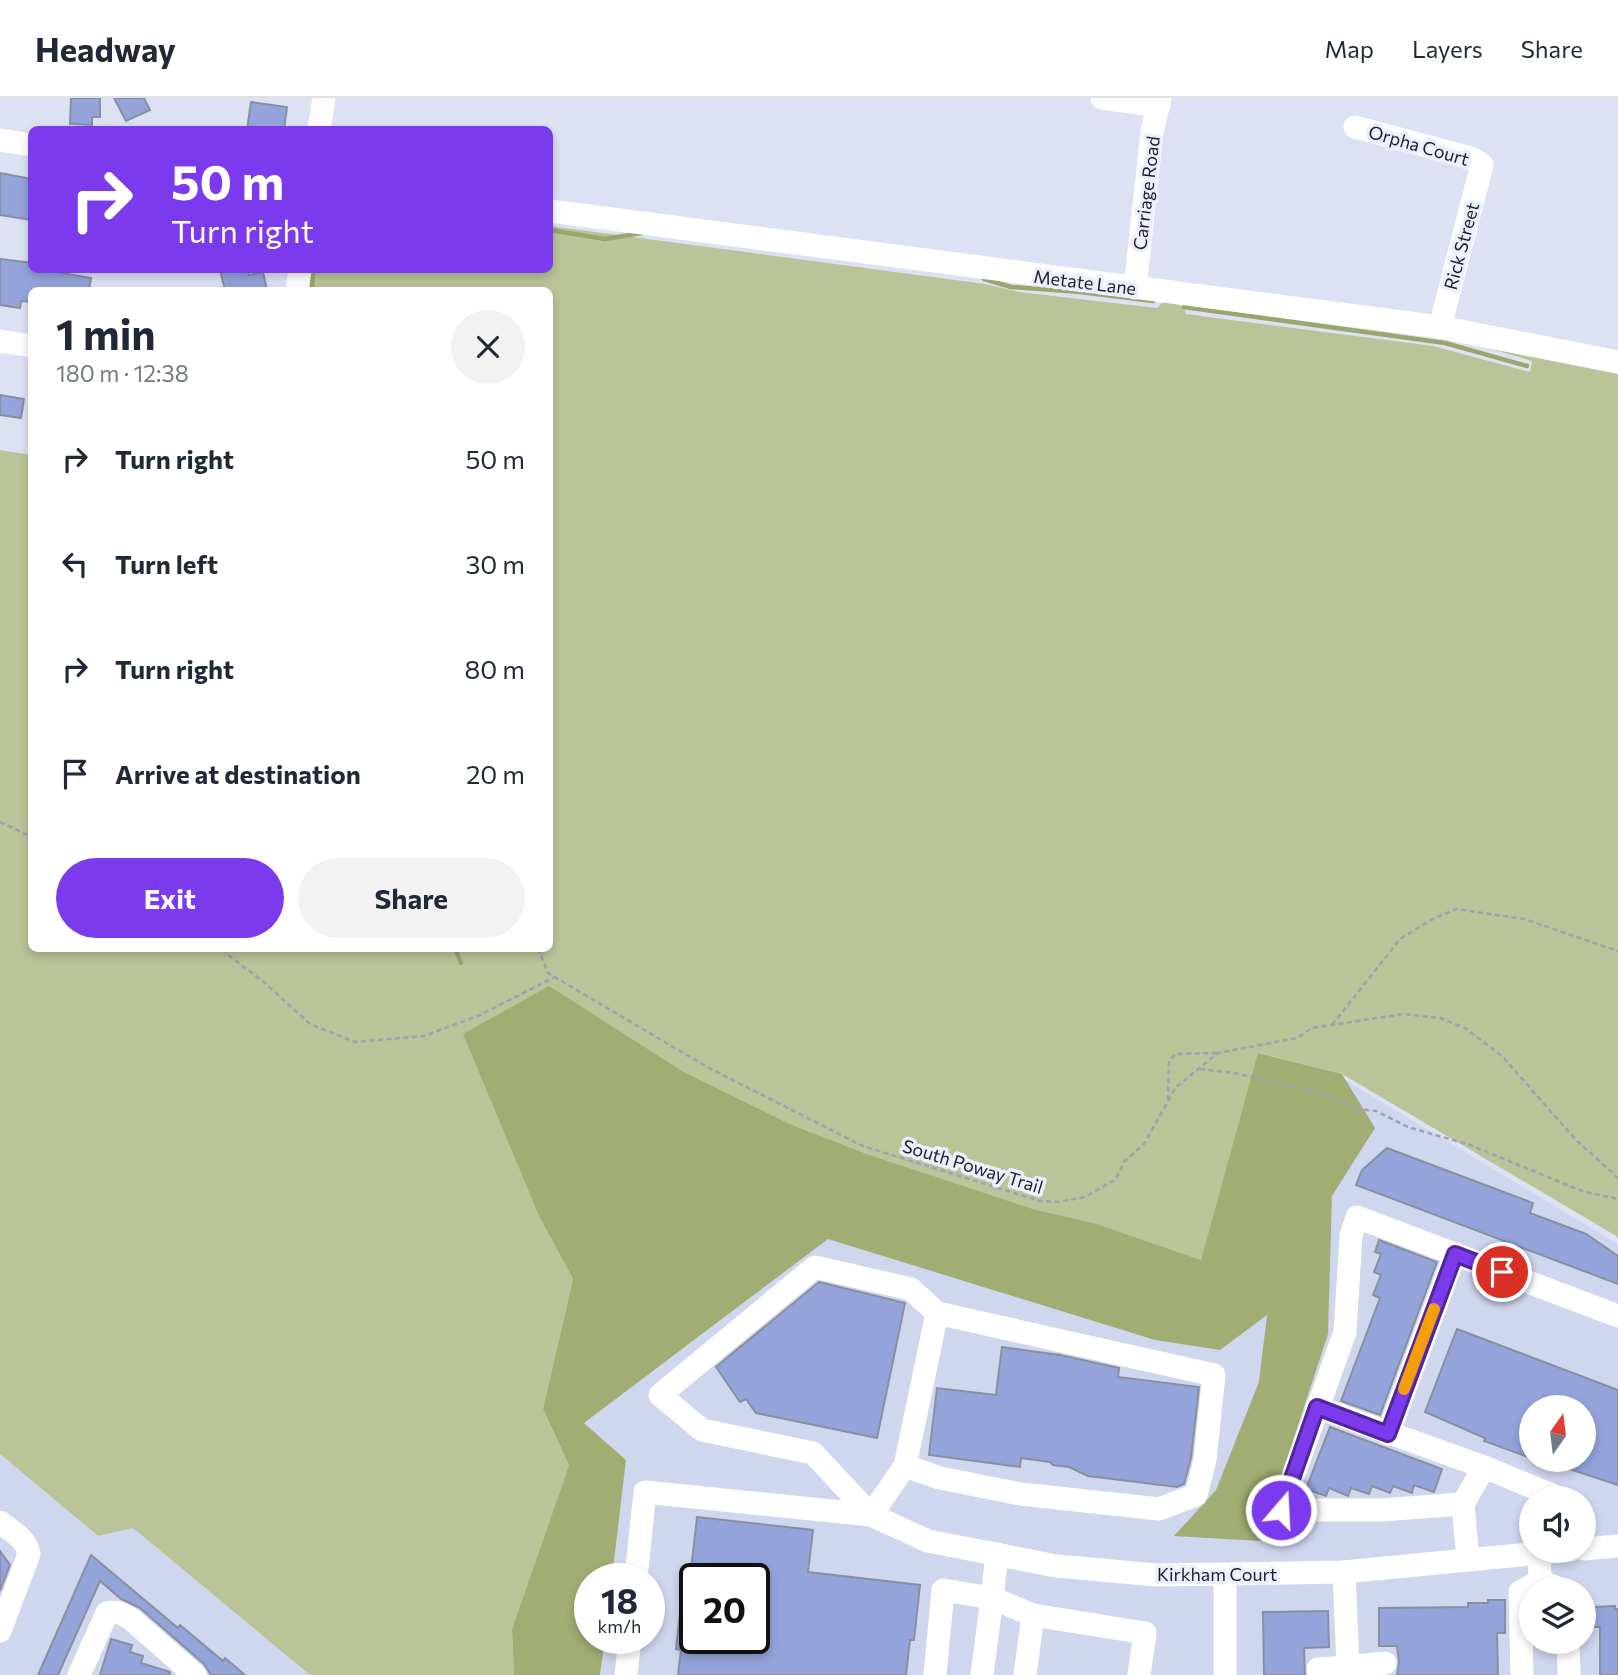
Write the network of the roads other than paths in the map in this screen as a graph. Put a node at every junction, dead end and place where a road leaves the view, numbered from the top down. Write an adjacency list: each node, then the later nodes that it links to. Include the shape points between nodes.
1 (324, 98): 4 (street)
2 (1102, 98): 3 (street)
3 (1159, 102): 10 (street, Carriage Road)
4 (320, 126)
5 (1355, 127): 8 (street, Orpha Court, via 1471,158)
6 (0, 140): 7 (street)
7 (28, 144)
8 (1482, 165): 11 (street, Rick Street)
9 (553, 211): 10 (street, Metate Lane)
10 (1135, 288): 11 (street, Metate Lane)
11 (1440, 327): 14 (street, Metate Lane)
12 (0, 341): 13 (street)
13 (28, 345)
14 (1618, 362)
15 (1455, 1254): 17 (street); 18 (street, via 1357,1216 1351,1236 1345,1332); 19 (street)
16 (937, 1314): 20 (street); 20 (street, via 1214,1375 1205,1460 1196,1495 1159,1509 1021,1494); 24 (street, via 911,1289 815,1267 660,1395 702,1430 813,1453)
17 (1618, 1316)
18 (1317, 1407): 19 (street); 23 (street, via 1281,1510)
19 (1388, 1434): 21 (street)
20 (905, 1466): 24 (street)
21 (1484, 1468): 22 (street); 23 (street)
22 (1529, 1486)
23 (1463, 1504): 30 (street)
24 (870, 1515): 28 (street, Kirkham Court, via 928,1541); 31 (street, via 645,1492)
25 (0, 1522): 36 (street, via 23,1540 29,1554)
26 (1618, 1546): 27 (street)
27 (1596, 1548)
28 (997, 1554): 33 (street, Kirkham Court, via 1056,1566 1157,1575); 34 (street)
29 (1519, 1555): 30 (street, Kirkham Court)
30 (1468, 1560): 32 (street, Kirkham Court)
31 (638, 1563)
32 (1344, 1572): 33 (street, Kirkham Court); 41 (street)
33 (1225, 1575): 50 (street)
34 (992, 1598): 35 (street); 46 (street, via 943,1590); 47 (street)
35 (1033, 1615): 48 (street); 49 (street, via 1145,1633)
36 (0, 1632)
37 (628, 1654): 45 (street)
38 (1521, 1654): 51 (street)
39 (1568, 1654): 52 (street)
40 (1385, 1663): 41 (street)
41 (1348, 1667): 42 (street)
42 (1318, 1669)
43 (79, 1675): 44 (street, via 107,1614 113,1612 122,1612)
44 (195, 1675)
45 (626, 1675)
46 (935, 1675)
47 (982, 1675)
48 (1024, 1675)
49 (1139, 1675)
50 (1225, 1675)
51 (1522, 1675)
52 (1569, 1675)

